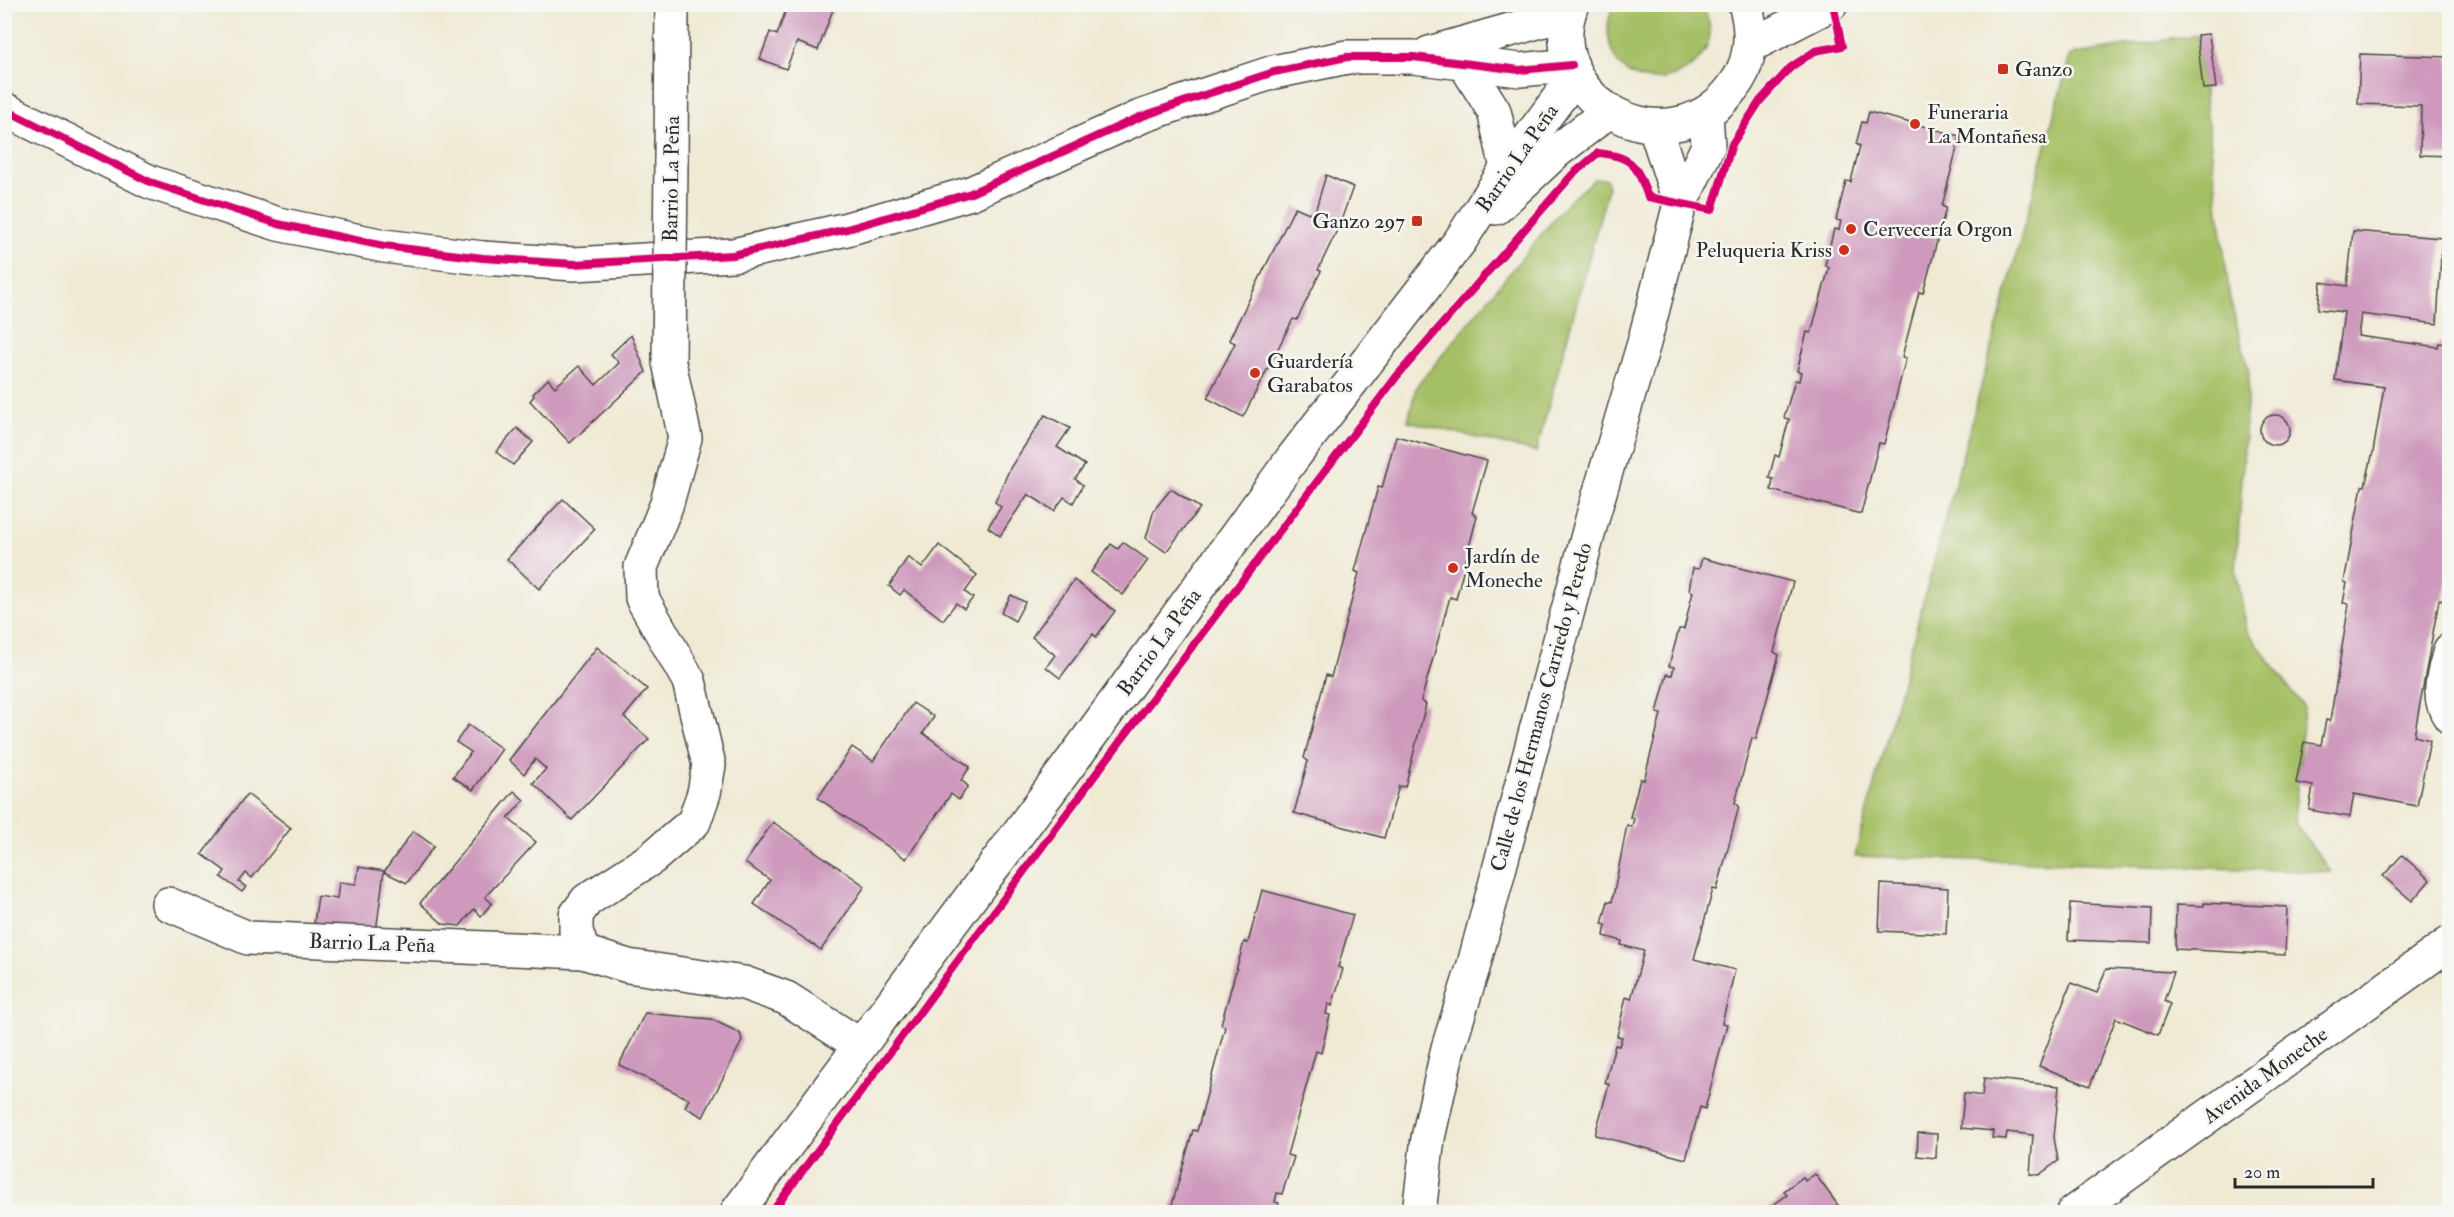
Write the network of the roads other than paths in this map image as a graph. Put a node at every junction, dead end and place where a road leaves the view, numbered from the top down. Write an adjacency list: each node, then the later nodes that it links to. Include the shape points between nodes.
1 (672, 4): 20 (street, Barrio La Peña, bridge, via 669,362 685,438 666,506 641,567 642,598 689,681 709,765 694,822 652,858 587,900 576,915 576,931)
2 (1745, 4): 5 (street, via 1750,18)
3 (1831, 4): 5 (street)
4 (1556, 11): 6 (street); 8 (street)
5 (1750, 46): 11 (street, via 1743,72 1728,96)
6 (1413, 57): 7 (street); 9 (street, via 1347,57 1274,72 1140,117 971,193 847,229 733,255 574,264 384,246 278,224 150,182)
7 (1464, 63): 8 (street, via 1520,70); 13 (street, via 1494,111)
8 (1574, 70): 10 (street, via 1590,95); 13 (street, Barrio La Peña)
9 (4, 110)
10 (1608, 111): 12 (street, via 1631,122); 15 (street, Barrio La Peña)
11 (1706, 114): 12 (street, via 1680,124); 14 (street, Calle de los Hermanos Carriedo y Peredo, via 1708,146)
12 (1655, 127): 14 (street)
13 (1507, 168): 15 (street, Barrio La Peña)
14 (1680, 204): 24 (street, Calle de los Hermanos Carriedo y Peredo, via 1448,1048 1428,1138)
15 (1460, 241): 21 (street, Barrio La Peña, via 1324,415)
16 (2450, 650): 17 (street, via 2440,693)
17 (2450, 717)
18 (168, 904): 20 (street, Barrio La Peña, via 248,938)
19 (2450, 943): 22 (street, Avenida Moneche)
20 (583, 951): 21 (street, Barrio La Peña, via 628,966 744,983 786,998)
21 (861, 1045): 23 (street, Barrio La Peña)
22 (2081, 1211)
23 (737, 1212)
24 (1419, 1212)

